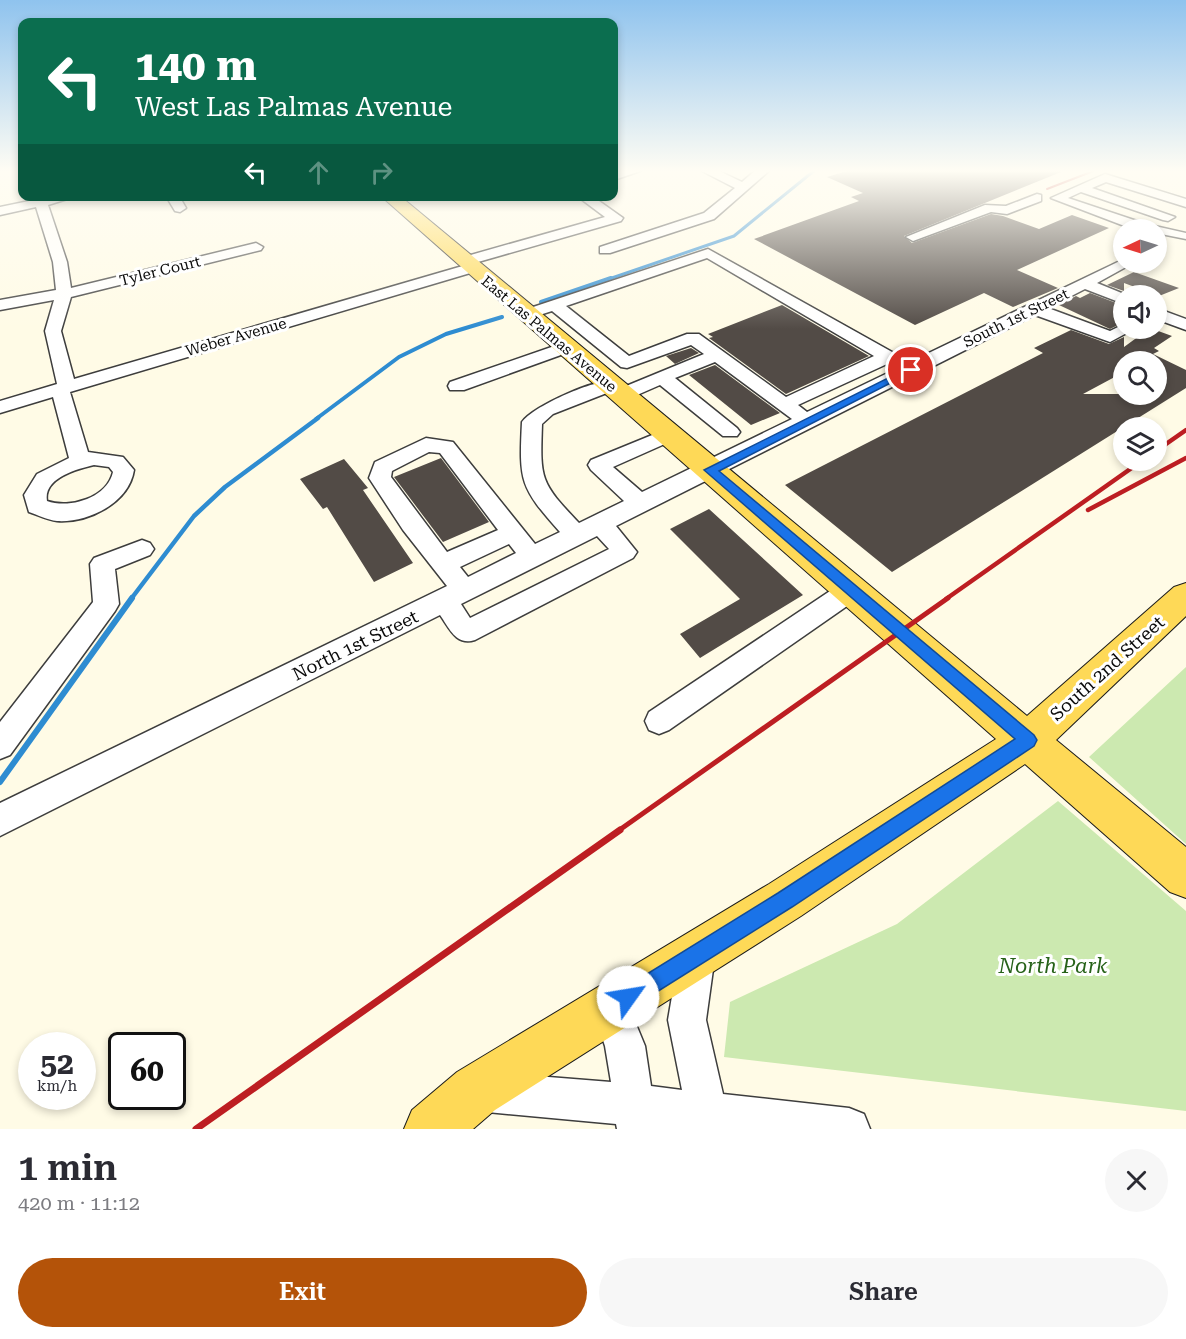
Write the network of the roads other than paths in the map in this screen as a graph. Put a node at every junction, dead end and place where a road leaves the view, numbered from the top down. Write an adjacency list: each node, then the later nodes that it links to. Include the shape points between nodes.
1 (47, 223): 17 (street, via 60,261)
2 (420, 223): 14 (main road, East Las Palmas Avenue)
3 (586, 223): 6 (street, Weber Avenue)
4 (690, 223): 12 (street)
5 (951, 223): 9 (street)
6 (572, 227): 12 (street); 14 (street, Weber Avenue)
7 (1167, 231): 8 (street)
8 (1184, 235): 10 (street)
9 (913, 237)
10 (1167, 241)
11 (256, 247): 17 (street, Tyler Court)
12 (605, 250): 13 (street)
13 (620, 260)
14 (465, 261): 22 (main road, East Las Palmas Avenue); 32 (street, Weber Avenue)
15 (1113, 270): 16 (street, South 1st Street)
16 (1086, 284): 18 (street); 21 (street, South 1st Street)
17 (64, 293): 19 (street, Tyler Court); 32 (street, via 53,331)
18 (1113, 295)
19 (0, 305)
20 (554, 305): 22 (street); 27 (street, via 627,363 693,338); 28 (street, via 708,253)
21 (1034, 309): 25 (street); 29 (street, South 1st Street)
22 (527, 314): 26 (main road, East Las Palmas Avenue)
23 (1167, 317): 24 (street)
24 (1186, 325)
25 (1113, 336)
26 (566, 347): 31 (street); 33 (main road, East Las Palmas Avenue)
27 (717, 355): 30 (street); 34 (street)
28 (887, 357): 29 (street); 34 (street)
29 (911, 370): 36 (street, South 1st Street)
30 (662, 377): 33 (street); 37 (street)
31 (457, 386)
32 (64, 388): 35 (street, Weber Avenue); 39 (street)
33 (616, 390): 38 (main road, East Las Palmas Avenue); 44 (street, via 546,410 532,422 530,467 540,495)
34 (785, 404): 36 (street)
35 (0, 407)
36 (808, 422): 40 (street, South 1st Street)
37 (730, 432)
38 (669, 435): 40 (main road, East Las Palmas Avenue); 41 (street, via 598,465)
39 (80, 460)
40 (710, 470): 41 (street, North 1st Street); 48 (main road, East Las Palmas Avenue)
41 (641, 504): 42 (street, North 1st Street)
42 (600, 525): 44 (street, North 1st Street); 49 (street, via 625,552 466,632)
43 (514, 532): 46 (street); 47 (street); 47 (street, via 454,454 446,447 426,445 382,467 380,478)
44 (577, 536): 46 (street, North 1st Street)
45 (142, 549): 53 (street, via 102,564 106,604)
46 (533, 558): 49 (street, North 1st Street)
47 (444, 564): 49 (street)
48 (851, 590): 51 (street); 52 (main road, East Las Palmas Avenue)
49 (455, 596): 54 (street, North 1st Street)
50 (1186, 596): 52 (main road, South 2nd Street)
51 (659, 721)
52 (1028, 740): 55 (main road, East Las Palmas Avenue); 56 (main road, South 2nd Street)
53 (0, 745)
54 (0, 820)
55 (1186, 876)
56 (697, 955): 57 (main road, South 2nd Street); 59 (street, via 687,1020)
57 (611, 1008): 58 (main road, South 2nd Street); 60 (street, via 625,1046)
58 (477, 1091): 60 (street); 61 (main road, South 2nd Street)
59 (707, 1113): 60 (street); 62 (street)
60 (637, 1117)
61 (431, 1129)
62 (849, 1129)

